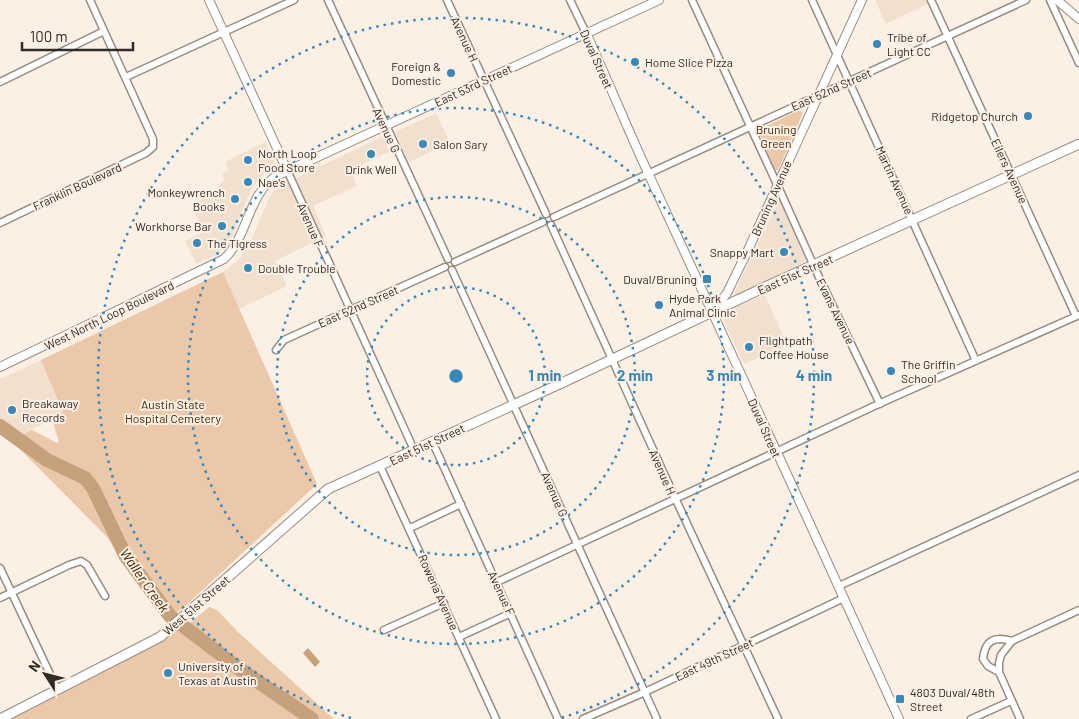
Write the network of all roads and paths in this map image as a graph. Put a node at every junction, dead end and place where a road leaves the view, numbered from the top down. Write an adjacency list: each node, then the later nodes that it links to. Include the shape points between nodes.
1 (90, 0): 16 (street)
2 (209, 0): 17 (street, Avenue F)
3 (294, 0): 17 (street)
4 (328, 0): 27 (street, Avenue G)
5 (447, 0): 23 (street, Avenue H)
6 (570, 0): 18 (street, Duval Street)
7 (659, 0): 18 (street, East 53rd Street)
8 (692, 0): 28 (street, Evans Avenue)
9 (812, 0): 20 (street, Martin Avenue)
10 (862, 0): 20 (street, Bruning Avenue)
11 (931, 0): 19 (street, Eilers Avenue)
12 (1026, 0): 19 (street, East 52nd Street)
13 (1050, 0): 21 (street)
14 (1057, 0): 15 (street)
15 (1079, 18)
16 (104, 31): 22 (street); 24 (street)
17 (223, 32): 22 (street); 30 (street, Avenue F)
18 (586, 34): 23 (street, East 53rd Street); 31 (street, Duval Street)
19 (948, 36): 25 (street, East 52nd Street); 32 (street, Eilers Avenue)
20 (837, 54): 25 (street, Martin Avenue); 26 (street, Bruning Avenue)
21 (1079, 63)
22 (126, 77): 38 (street, Franklin Boulevard, via 153,139 153,147)
23 (485, 80): 27 (street, East 53rd Street); 34 (street, Avenue H)
24 (0, 82)
25 (848, 82): 26 (street, East 52nd Street); 36 (street, Martin Avenue)
26 (819, 94): 28 (street, East 52nd Street); 33 (street, Bruning Avenue)
27 (385, 125): 30 (street, East 53rd Street); 40 (street, Avenue G)
28 (750, 125): 31 (street, East 52nd Street); 33 (street, Evans Avenue)
29 (1079, 144): 32 (main road, East 51st Street)
30 (287, 170): 45 (street, Avenue F); 51 (street, West North Loop Boulevard, via 262,188 234,249 218,262)
31 (648, 174): 35 (street, East 52nd Street); 46 (street, Duval Street)
32 (1012, 175): 36 (main road, East 51st Street); 47 (street, Eilers Avenue)
33 (777, 184): 42 (street, Evans Avenue); 46 (street, Bruning Avenue, via 727,293)
34 (546, 214): 35 (street); 37 (street)
35 (554, 217): 39 (street)
36 (913, 220): 42 (main road, East 51st Street); 50 (street, Martin Avenue)
37 (543, 222): 39 (street); 41 (street)
38 (0, 223)
39 (551, 225): 49 (street, Avenue H)
40 (448, 259): 41 (street); 43 (street)
41 (455, 262): 44 (street)
42 (814, 266): 46 (main road, East 51st Street); 52 (street, Evans Avenue)
43 (445, 267): 44 (street); 45 (street, East 52nd Street)
44 (452, 270): 53 (street, Avenue G)
45 (350, 310): 48 (street, East 52nd Street, via 284,340); 55 (street, Avenue F)
46 (713, 312): 49 (main road, East 51st Street); 56 (street, Duval Street)
47 (1077, 315): 50 (street)
48 (276, 350)
49 (613, 359): 53 (main road, East 51st Street); 60 (street, Avenue H)
50 (976, 361): 52 (street)
51 (0, 367)
52 (880, 404): 56 (street)
53 (514, 405): 54 (main road, East 51st Street); 63 (street, Avenue G)
54 (432, 441): 55 (main road, East 51st Street); 61 (street, Avenue F)
55 (414, 450): 57 (main road, East 51st Street)
56 (776, 452): 60 (street); 66 (street, Duval Street)
57 (380, 466): 59 (main road, East 51st Street); 62 (street, Rowena Avenue)
58 (1079, 476): 66 (street)
59 (321, 494): 79 (main road, West 51st Street, via 171,628 150,643)
60 (676, 500): 63 (street); 77 (street, Avenue H)
61 (461, 504): 62 (street); 65 (street, Avenue F)
62 (410, 528): 71 (street, Rowena Avenue)
63 (577, 544): 65 (street); 80 (street, Avenue G)
64 (0, 568): 67 (street)
65 (497, 582): 73 (street, Avenue F)
66 (839, 586): 70 (street, Duval Street)
67 (12, 593): 68 (street, via 81,562 87,565); 69 (street); 79 (street)
68 (105, 596)
69 (0, 598)
70 (844, 598): 77 (street, East 49th Street); 89 (street, Duval Street)
71 (444, 603): 74 (street); 75 (street, Rowena Avenue)
72 (1079, 610): 76 (street)
73 (511, 613): 75 (street); 82 (street, Avenue F)
74 (384, 630)
75 (459, 637): 84 (street, Rowena Avenue)
76 (1012, 641): 78 (street, via 999,663); 78 (street, via 996,639 984,649 983,659)
77 (744, 645): 80 (street, East 49th Street); 88 (street, Avenue H)
78 (999, 672): 81 (street)
79 (57, 689): 83 (main road, West 51st Street)
80 (645, 692): 86 (street, East 49th Street); 87 (street, Avenue G)
81 (1011, 701): 90 (street); 91 (street)
82 (557, 717): 85 (street)
83 (0, 719)
84 (496, 719)
85 (548, 719)
86 (583, 719)
87 (657, 719)
88 (778, 719)
89 (899, 719)
90 (970, 719)
91 (1020, 719)

